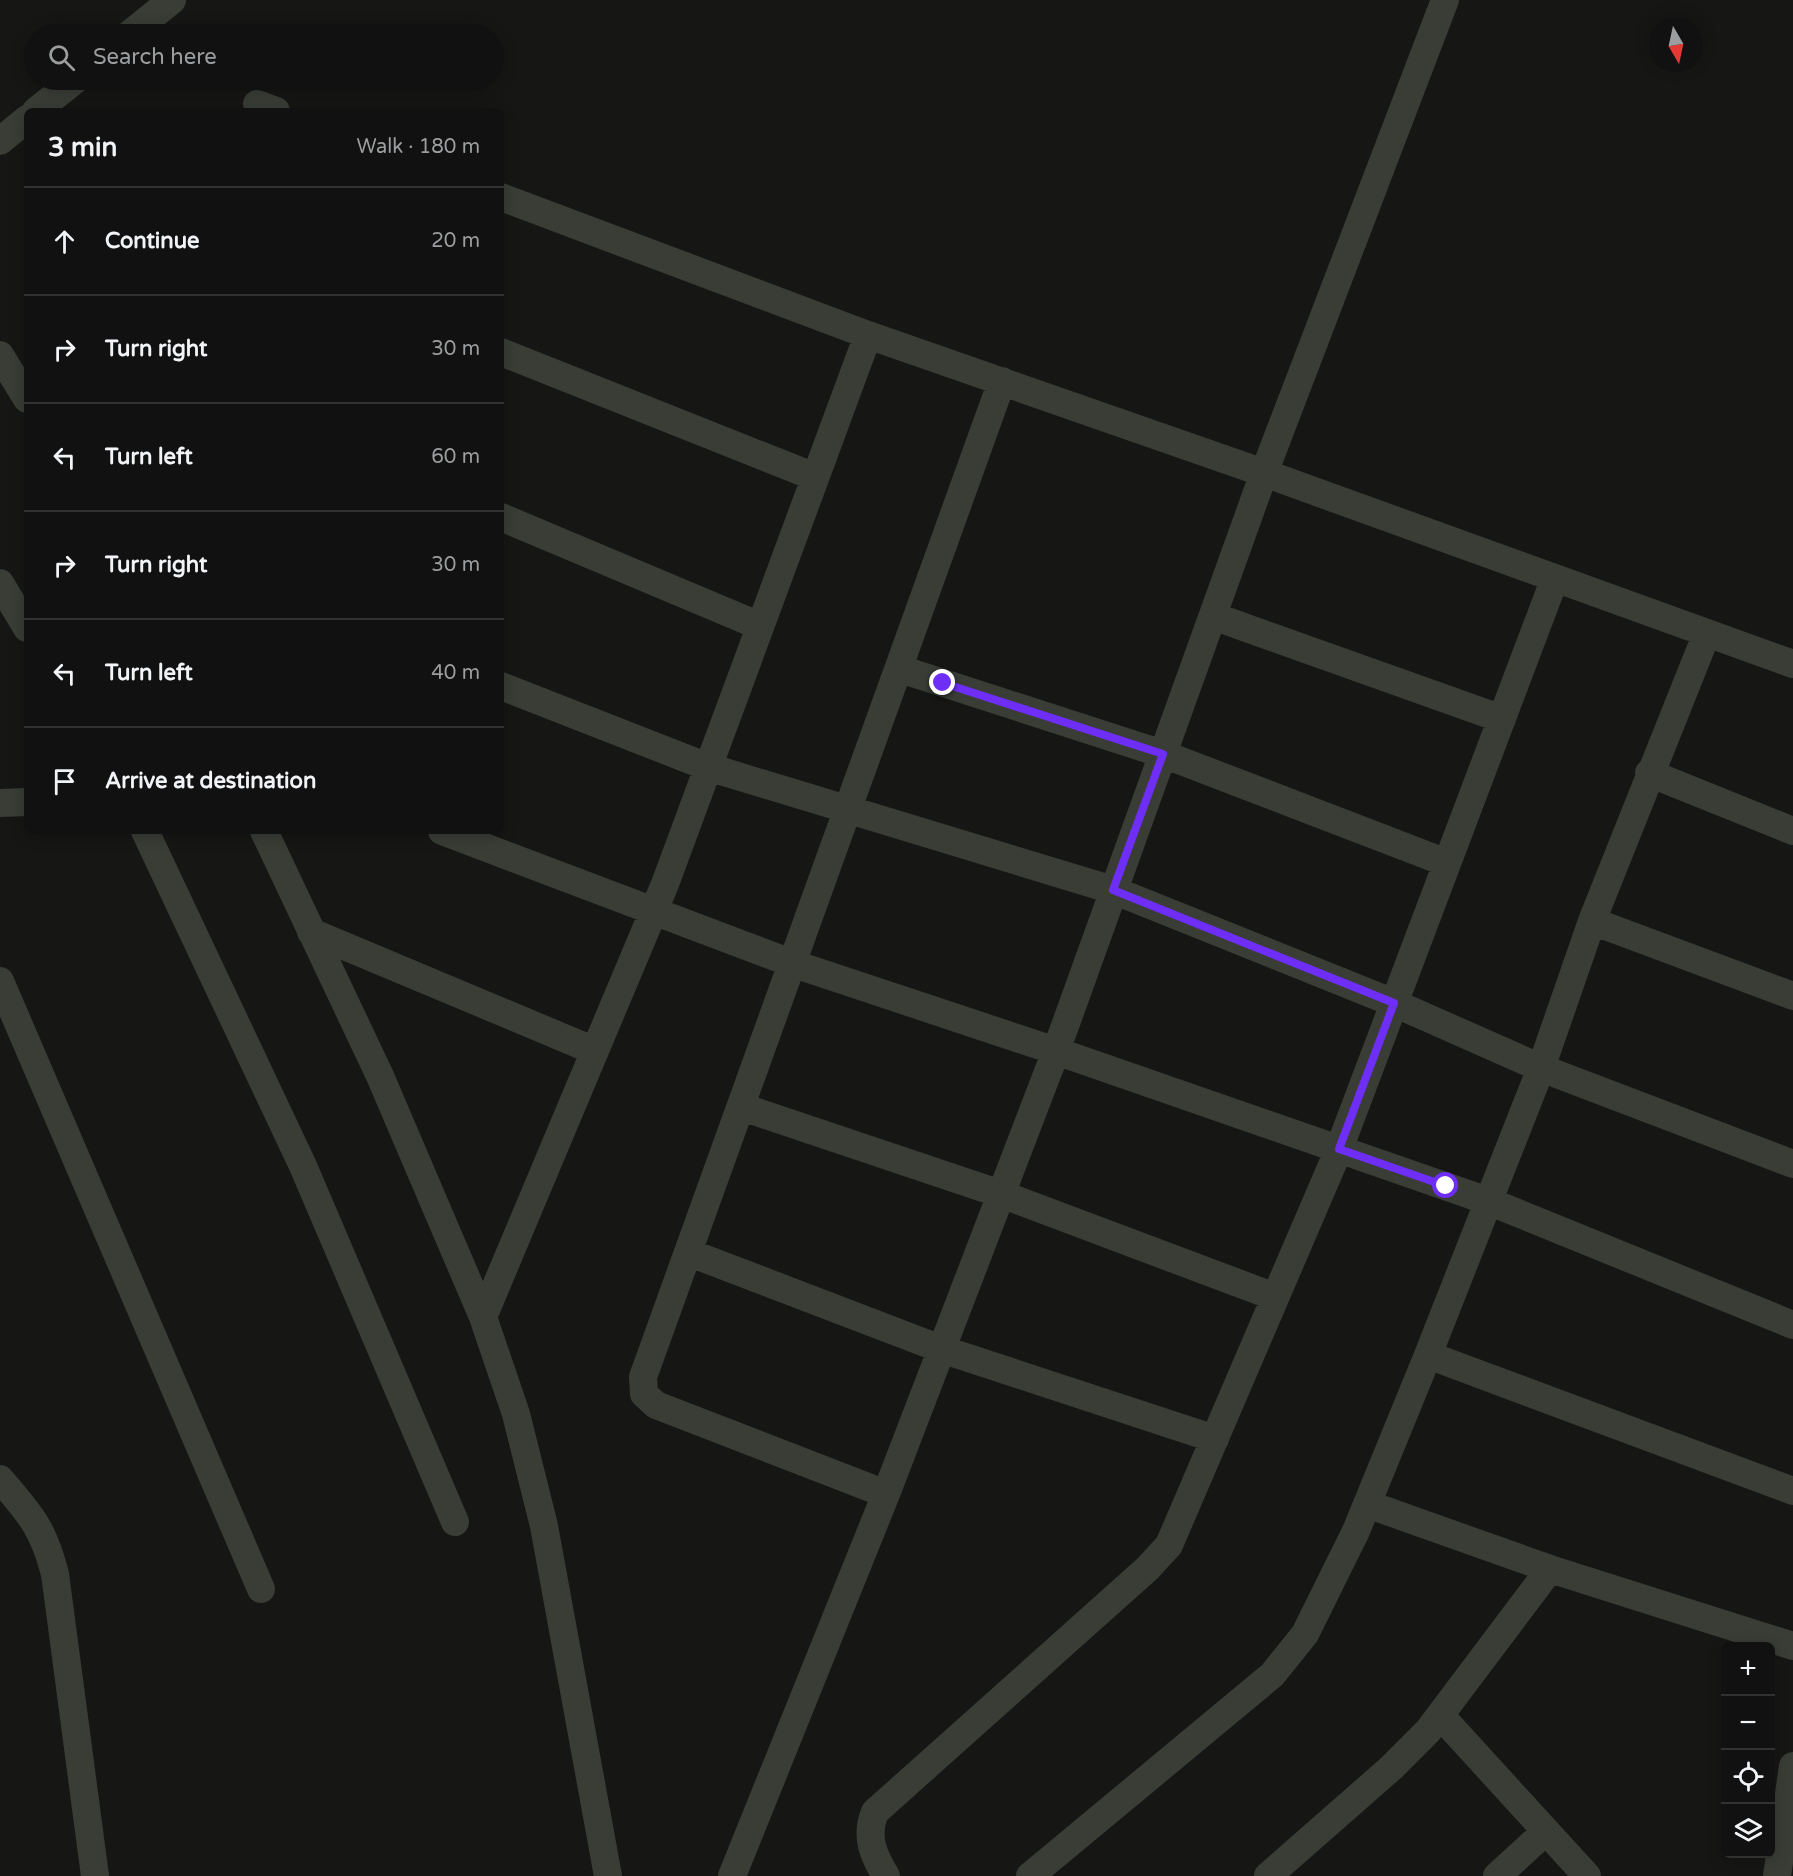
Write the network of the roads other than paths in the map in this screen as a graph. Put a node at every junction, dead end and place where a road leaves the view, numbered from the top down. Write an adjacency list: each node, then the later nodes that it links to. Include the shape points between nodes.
1 (172, 0): 3 (street)
2 (1445, 0): 14 (street)
3 (142, 24)
4 (62, 90): 5 (street)
5 (40, 108)
6 (24, 121): 7 (street)
7 (0, 141)
8 (504, 198): 9 (street)
9 (868, 335): 12 (street); 15 (street)
10 (504, 353): 15 (street)
11 (0, 355): 13 (street)
12 (1002, 381): 14 (street); 24 (street)
13 (24, 394)
14 (1264, 473): 17 (street); 19 (street)
15 (815, 477): 21 (street)
16 (504, 518): 21 (street)
17 (1555, 578): 22 (street); 26 (street)
18 (0, 583): 20 (street)
19 (1213, 616): 26 (street); 27 (street)
20 (24, 623)
21 (760, 626): 28 (street)
22 (1707, 633): 23 (street); 29 (street)
23 (1793, 664)
24 (900, 669): 27 (street); 32 (street)
25 (504, 687): 28 (street)
26 (1502, 719): 37 (street)
27 (1163, 754): 37 (street); 38 (street)
28 (708, 766): 32 (street); 39 (street)
29 (1649, 773): 33 (street); 40 (street)
30 (24, 802): 31 (street)
31 (0, 803)
32 (849, 810): 38 (street); 42 (street)
33 (1793, 831)
34 (146, 834): 65 (street, via 303,1166)
35 (265, 834): 41 (street)
36 (450, 834): 39 (street)
37 (1447, 863): 45 (street)
38 (1113, 890): 45 (street); 47 (street)
39 (654, 911): 42 (street); 46 (street)
40 (1592, 921): 44 (street); 48 (street)
41 (311, 932): 46 (street); 56 (street, via 380,1076)
42 (794, 964): 47 (street); 49 (street)
43 (0, 981): 67 (street)
44 (1793, 996)
45 (1394, 1003): 48 (street); 50 (street)
46 (595, 1051): 56 (street)
47 (1056, 1051): 50 (street); 52 (street)
48 (1541, 1068): 51 (street); 53 (street)
49 (742, 1107): 52 (street); 54 (street)
50 (1339, 1149): 53 (street); 55 (street)
51 (1793, 1164)
52 (1001, 1194): 55 (street); 58 (street)
53 (1488, 1201): 57 (street); 59 (street)
54 (690, 1252): 58 (street); 63 (street, via 643,1377 644,1394 656,1405)
55 (1275, 1296): 60 (street)
56 (483, 1317): 73 (street, via 516,1414 544,1526)
57 (1793, 1325)
58 (942, 1349): 60 (street); 63 (street)
59 (1428, 1355): 62 (street); 64 (street)
60 (1215, 1439): 75 (street, via 1169,1545 875,1812 870,1823 871,1846)
61 (0, 1479): 72 (street, via 36,1521 55,1574)
62 (1793, 1491)
63 (886, 1494): 74 (street)
64 (1367, 1504): 66 (street); 76 (street, via 1305,1634 1272,1675)
65 (455, 1522)
66 (1550, 1569): 68 (street); 69 (street)
67 (261, 1588)
68 (1793, 1646)
69 (1440, 1715): 71 (street); 77 (street, via 1391,1768)
70 (1793, 1766): 80 (street)
71 (1545, 1832): 78 (street); 79 (street)
72 (95, 1876)
73 (608, 1876)
74 (732, 1876)
75 (886, 1876)
76 (1030, 1876)
77 (1268, 1876)
78 (1497, 1876)
79 (1587, 1876)
80 (1778, 1876)

